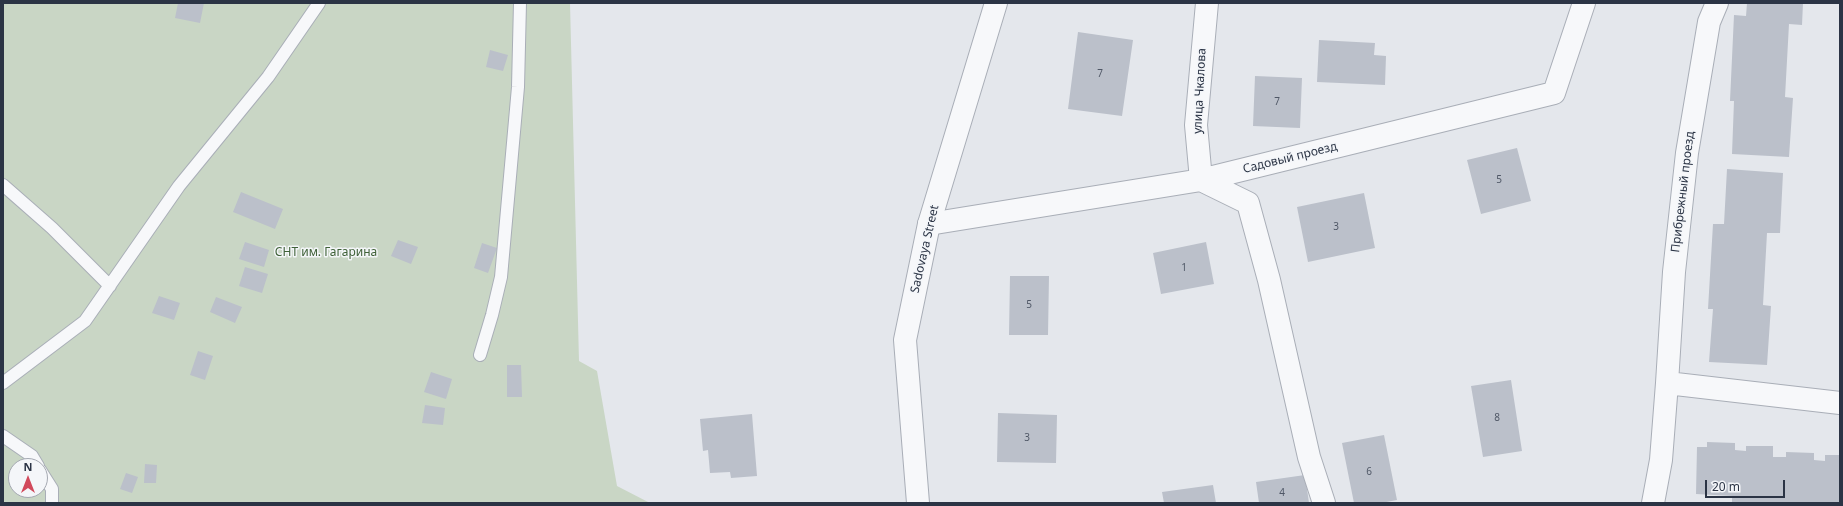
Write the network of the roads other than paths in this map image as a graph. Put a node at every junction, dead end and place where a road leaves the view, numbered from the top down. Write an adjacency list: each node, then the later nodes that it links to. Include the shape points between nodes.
1 (319, 3): 10 (lane, via 268,77 179,186)
2 (520, 3): 11 (lane, via 518,87 501,277)
3 (996, 3): 9 (street, Sadovaya Street)
4 (1207, 3): 7 (street, улица Чкалова, via 1196,125)
5 (1584, 3): 7 (street, Садовый проезд, via 1554,93)
6 (1717, 3): 13 (street, Прибрежный проезд, via 1709,22 1687,153 1674,272)
7 (1201, 180): 9 (street, Садовый проезд); 20 (street, via 1248,204 1269,280 1309,457)
8 (3, 185): 10 (lane, via 52,228)
9 (929, 224): 19 (street, Sadovaya Street, via 905,340)
10 (110, 286): 12 (lane, via 85,321)
11 (480, 355)
12 (3, 383)
13 (1667, 383): 14 (street); 21 (street, Прибрежный проезд, via 1661,460)
14 (1840, 403)
15 (3, 436): 16 (lane)
16 (33, 458)
17 (48, 482): 18 (lane, via 52,488)
18 (52, 503)
19 (918, 503)
20 (1324, 503)
21 (1653, 503)

